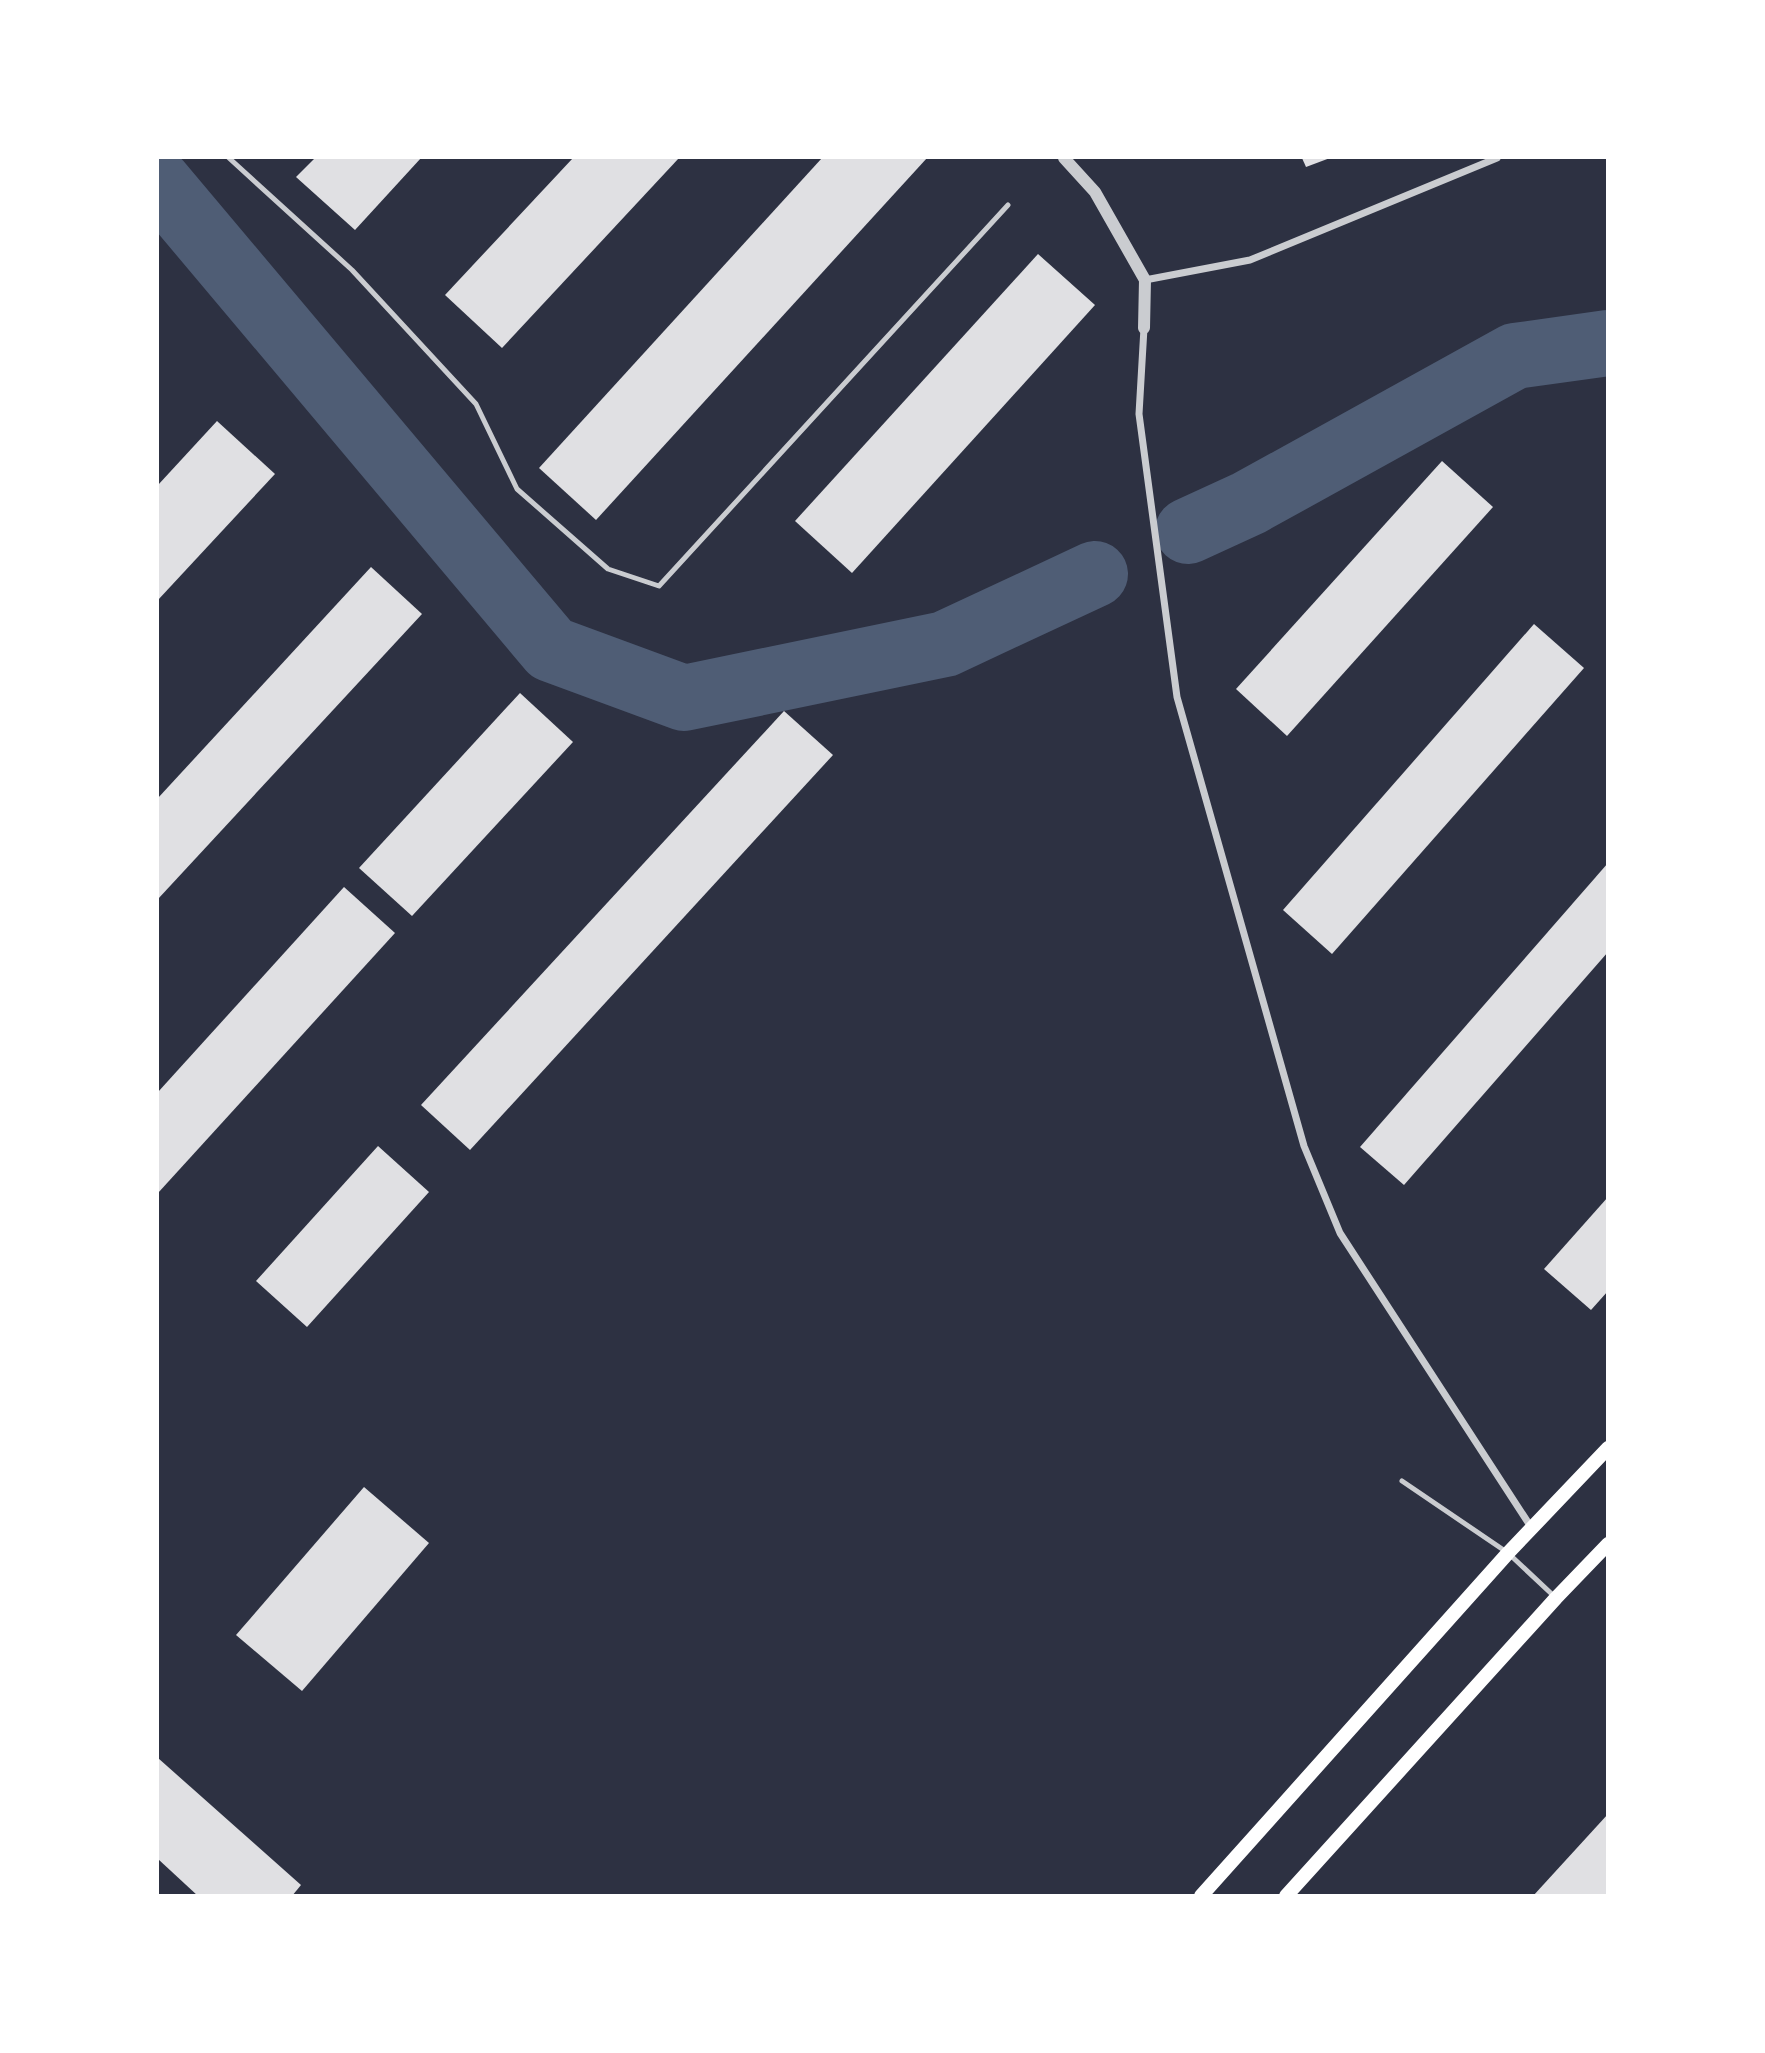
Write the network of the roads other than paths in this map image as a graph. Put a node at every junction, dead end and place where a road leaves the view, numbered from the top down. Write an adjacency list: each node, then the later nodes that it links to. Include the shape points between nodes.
1 (229, 158): 4 (lane, via 352,270 476,404 517,489 608,569 659,586)
2 (1064, 158): 5 (street, via 1095,192)
3 (1497, 158): 5 (street, via 1250,260)
4 (1008, 205)
5 (1145, 280): 6 (street)
6 (1144, 328): 9 (street, via 1139,414 1177,697 1304,1146 1340,1233)
7 (1608, 1448): 9 (main road)
8 (1402, 1481): 11 (lane)
9 (1531, 1527): 11 (main road)
10 (1608, 1544): 12 (main road)
11 (1508, 1553): 12 (lane); 13 (main road)
12 (1556, 1598): 14 (main road)
13 (1201, 1895)
14 (1286, 1895)

